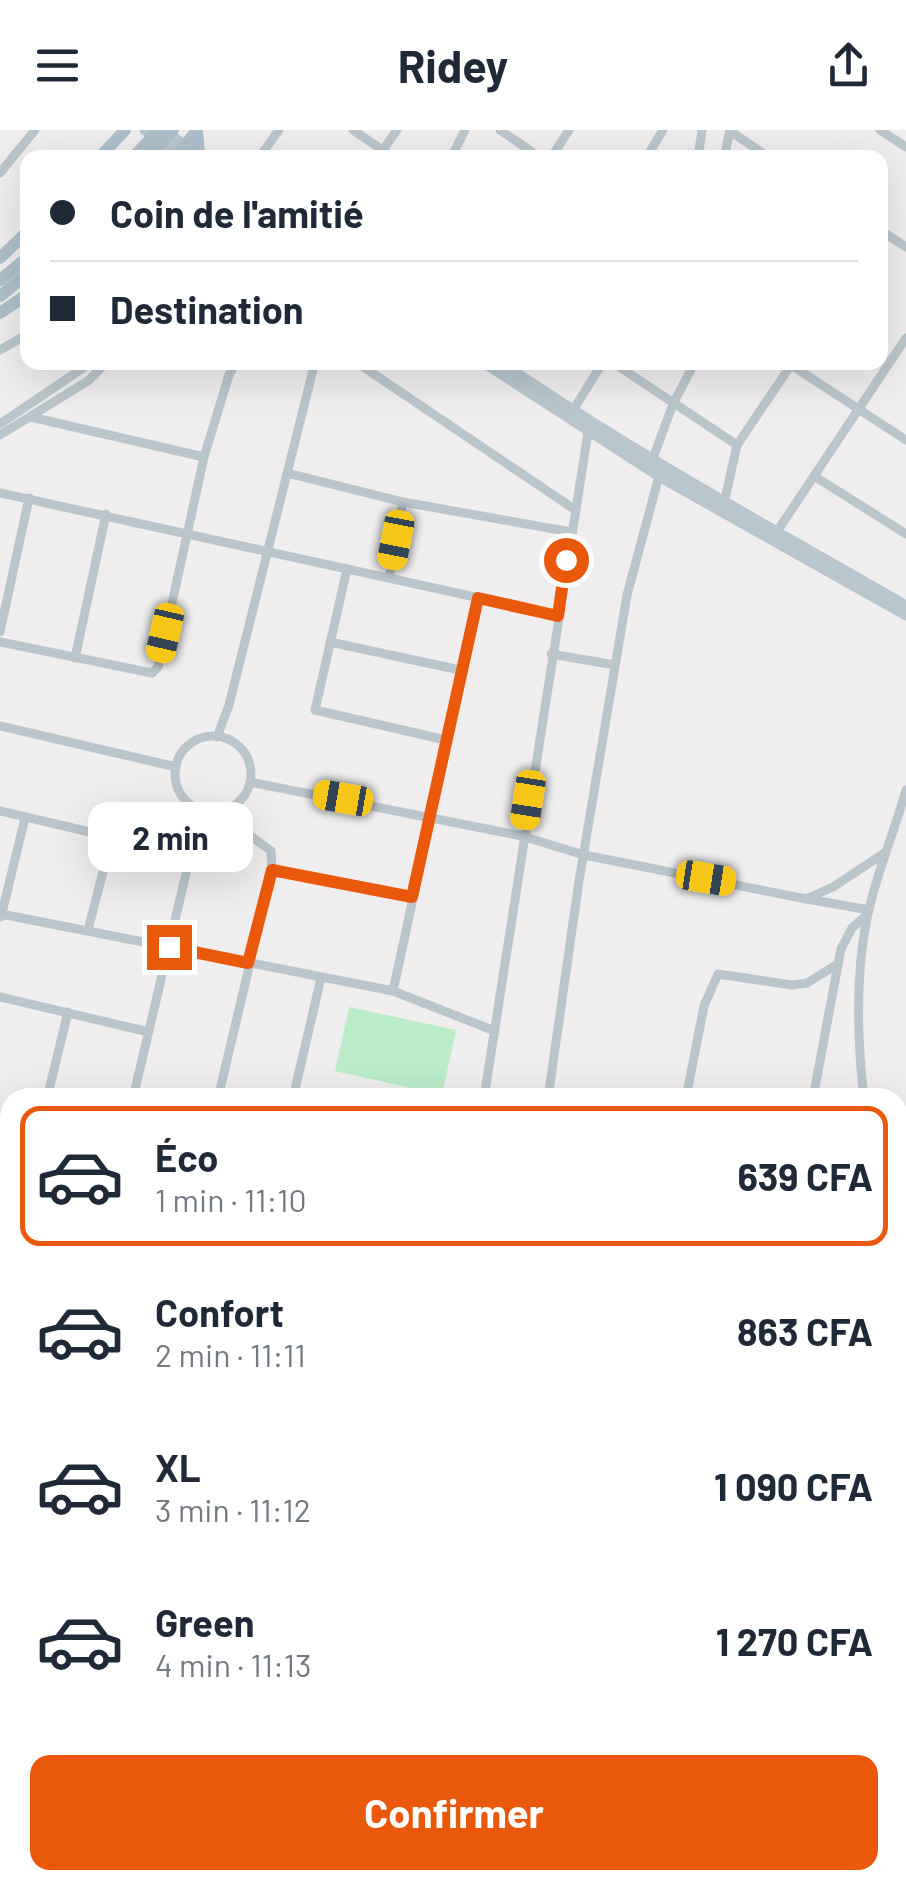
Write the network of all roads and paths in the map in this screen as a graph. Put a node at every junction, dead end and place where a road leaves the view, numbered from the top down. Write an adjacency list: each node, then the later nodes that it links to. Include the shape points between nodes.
1 (35, 130): 18 (street)
2 (145, 130): 13 (main road)
3 (160, 130): 11 (main road, bridge); 14 (main road)
4 (172, 130): 12 (main road, bridge)
5 (353, 130): 15 (street)
6 (397, 130): 15 (street)
7 (500, 130): 16 (street)
8 (880, 130): 10 (street)
9 (730, 131): 17 (street)
10 (906, 147)
11 (141, 150)
12 (155, 150)
13 (182, 150)
14 (184, 150)
15 (383, 150)
16 (529, 150)
17 (758, 150)
18 (4, 158): 19 (street)
19 (0, 173)
20 (20, 239): 21 (main road)
21 (0, 258)
22 (20, 264): 23 (main road)
23 (0, 280)
24 (20, 280): 25 (main road)
25 (0, 296)
26 (906, 338): 27 (street)
27 (888, 365)
28 (84, 370): 45 (street)
29 (99, 370): 44 (street)
30 (232, 370): 50 (street)
31 (313, 370): 52 (street)
32 (368, 370): 59 (street)
33 (495, 370): 46 (main road)
34 (512, 370): 43 (main road)
35 (598, 370): 43 (street)
36 (624, 370): 41 (street)
37 (686, 370): 41 (street)
38 (788, 370): 49 (street)
39 (801, 370): 42 (street)
40 (884, 370): 42 (street)
41 (673, 404): 49 (street); 51 (street)
42 (858, 409): 48 (street); 54 (street)
43 (572, 412): 46 (main road)
44 (31, 416): 47 (street); 50 (street)
45 (0, 424)
46 (588, 427): 51 (main road); 53 (main road); 59 (street)
47 (0, 434)
48 (906, 440)
49 (738, 445): 58 (street)
50 (204, 457): 61 (street)
51 (652, 460): 58 (main road)
52 (287, 473): 57 (street); 65 (street)
53 (659, 476): 70 (main road); 77 (street)
54 (814, 476): 63 (street); 64 (street)
55 (0, 492): 56 (street)
56 (30, 498): 60 (street); 72 (street)
57 (404, 502): 62 (street); 67 (street)
58 (724, 504): 63 (main road)
59 (574, 509): 62 (street)
60 (106, 514): 61 (street); 76 (street)
61 (188, 532): 65 (street); 76 (street, via 158,667 152,673)
62 (571, 532): 71 (street)
63 (776, 533): 69 (main road)
64 (906, 534)
65 (268, 549): 66 (street); 80 (street)
66 (348, 569): 67 (street); 74 (street)
67 (388, 578): 68 (street)
68 (478, 598): 71 (street); 78 (street)
69 (906, 606)
70 (906, 615)
71 (558, 616): 75 (street)
72 (0, 632)
73 (0, 642): 76 (street)
74 (330, 642): 78 (street); 81 (street, via 314,710)
75 (551, 654): 77 (street); 90 (street)
76 (75, 658)
77 (615, 665): 92 (street)
78 (460, 670): 81 (street)
79 (0, 726): 82 (street)
80 (218, 737): 82 (street, via 186,747); 83 (street, via 247,756)
81 (446, 740): 88 (street)
82 (176, 767): 85 (street, via 178,788)
83 (250, 782): 87 (street, via 239,802); 88 (street)
84 (906, 790): 91 (street)
85 (201, 810): 87 (street); 99 (street)
86 (0, 811): 89 (street)
87 (218, 812): 93 (street, via 272,852)
88 (429, 817): 90 (street); 94 (street)
89 (26, 818): 97 (street); 98 (street, via 104,839 106,860)
90 (522, 836): 92 (street); 106 (street)
91 (886, 852): 95 (street); 96 (street)
92 (584, 855): 95 (street); 113 (street)
93 (272, 870): 94 (street); 100 (street)
94 (412, 897): 103 (street)
95 (806, 898): 96 (street)
96 (868, 913): 101 (street, via 852,928); 116 (street, via 858,1018)
97 (1, 917): 98 (street)
98 (88, 930): 99 (street)
99 (169, 947): 100 (street); 107 (street)
100 (248, 963): 102 (street); 110 (street)
101 (838, 964): 114 (street, via 792,986 718,974 704,1006); 115 (street)
102 (321, 978): 103 (street); 111 (street)
103 (392, 991): 106 (street)
104 (0, 997): 105 (street)
105 (68, 1012): 107 (street); 108 (street)
106 (494, 1031): 112 (street)
107 (149, 1032): 109 (street)
108 (49, 1088)
109 (136, 1088)
110 (220, 1088)
111 (294, 1088)
112 (485, 1088)
113 (549, 1088)
114 (688, 1088)
115 (815, 1088)
116 (863, 1088)

